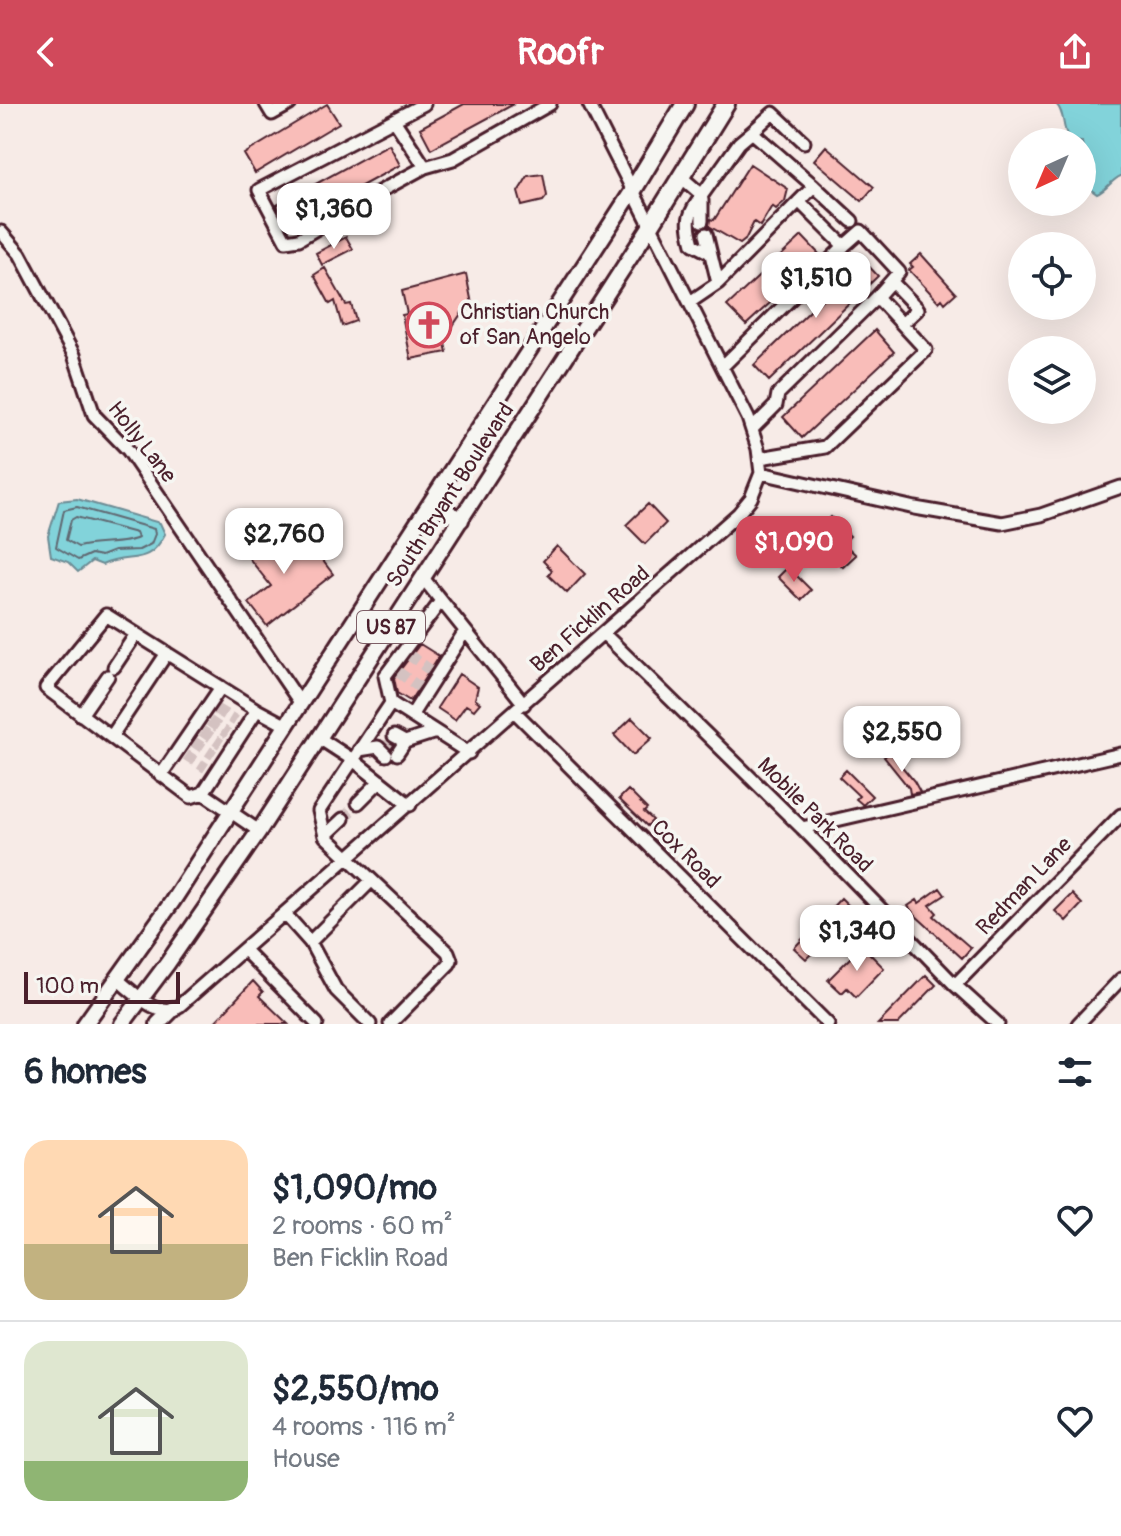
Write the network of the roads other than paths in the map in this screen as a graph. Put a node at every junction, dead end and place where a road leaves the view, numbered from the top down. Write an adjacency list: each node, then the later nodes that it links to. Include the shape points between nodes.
1 (266, 104): 2 (street, via 272,114)
2 (290, 104)
3 (424, 104): 8 (street)
4 (550, 104): 11 (street, via 453,159)
5 (589, 104): 14 (street)
6 (685, 104): 14 (highway, South Bryant Boulevard / US 87)
7 (726, 104): 12 (highway, South Bryant Boulevard / US 87)
8 (394, 120): 11 (street); 11 (street, via 259,190 286,241 299,239)
9 (752, 132): 10 (street, via 773,113); 13 (street); 15 (street)
10 (804, 142)
11 (425, 167)
12 (680, 176): 15 (street); 19 (highway, South Bryant Boulevard / US 87)
13 (814, 186): 16 (street); 18 (street)
14 (633, 190): 19 (street); 34 (main road, South Bryant Boulevard / US 87)
15 (702, 195): 17 (street); 23 (street, via 687,225 693,244)
16 (799, 201): 22 (street); 25 (street)
17 (702, 221)
18 (852, 221)
19 (651, 225): 27 (street); 35 (main road, South Bryant Boulevard / US 87)
20 (1, 232): 46 (street, Holly Lane, via 20,254 74,355 94,415 128,450)
21 (706, 234): 23 (street)
22 (844, 246): 24 (street, via 861,231 899,272); 29 (street)
23 (710, 253): 25 (street)
24 (891, 281): 26 (street); 28 (street, via 918,309)
25 (718, 283): 27 (street)
26 (877, 297): 28 (street); 30 (street, via 778,394 776,405)
27 (690, 302): 29 (street)
28 (902, 324): 31 (street, via 926,350 825,447)
29 (723, 366): 30 (street)
30 (752, 429): 31 (street)
31 (760, 458): 32 (street)
32 (761, 473): 33 (street, via 1002,523); 40 (street, Ben Ficklin Road, via 738,514)
33 (1121, 487)
34 (432, 502): 35 (main road); 46 (main road, South Bryant Boulevard / US 87)
35 (461, 520): 36 (main road, South Bryant Boulevard / US 87)
36 (423, 578): 37 (street, Cox Road); 42 (main road, South Bryant Boulevard / US 87)
37 (441, 601): 38 (street, Cox Road); 43 (street)
38 (465, 631): 47 (street, Cox Road); 50 (street, via 434,672)
39 (136, 634): 41 (street); 49 (street); 49 (street, via 106,615 46,688)
40 (604, 634): 47 (street, Ben Ficklin Road); 66 (street, Mobile Park Road)
41 (167, 653): 44 (street); 53 (street)
42 (373, 654): 43 (street); 54 (main road, South Bryant Boulevard / US 87)
43 (395, 670): 45 (street, via 385,676)
44 (221, 687): 48 (street); 58 (street, via 182,752)
45 (391, 703): 50 (street); 57 (street)
46 (301, 704): 51 (main road, South Bryant Boulevard / US 87)
47 (519, 708): 55 (street, Ben Ficklin Road); 85 (street, Cox Road)
48 (257, 710): 51 (street); 60 (street, via 229,742)
49 (81, 715): 53 (street)
50 (411, 716): 52 (street)
51 (287, 726): 63 (main road, South Bryant Boulevard / US 87)
52 (436, 732): 55 (street); 57 (street)
53 (111, 737): 58 (street)
54 (319, 738): 57 (street); 67 (main road, South Bryant Boulevard / US 87)
55 (469, 753): 62 (street, Ben Ficklin Road)
56 (1121, 754): 66 (street)
57 (356, 755): 59 (street); 68 (street, via 319,811)
58 (161, 775): 60 (street, via 191,797)
59 (380, 781): 61 (street); 62 (street)
60 (203, 793): 63 (street)
61 (358, 803)
62 (410, 805): 69 (street, Ben Ficklin Road)
63 (231, 812): 67 (street); 75 (main road, South Bryant Boulevard / US 87)
64 (1121, 815): 76 (street, Redman Lane)
65 (343, 819): 68 (street)
66 (802, 828): 76 (street, Mobile Park Road)
67 (259, 831): 77 (main road, South Bryant Boulevard / US 87)
68 (325, 836): 69 (street)
69 (348, 859): 70 (street); 71 (street, Ben Ficklin Road)
70 (371, 881): 72 (street); 84 (street, via 451,960)
71 (285, 914): 72 (street); 73 (street, Ben Ficklin Road)
72 (310, 942): 83 (street, via 336,990)
73 (244, 950): 78 (street, Ben Ficklin Road); 82 (street)
74 (1121, 979): 87 (street)
75 (118, 980): 77 (street); 79 (main road, South Bryant Boulevard / US 87)
76 (955, 985): 86 (street, Mobile Park Road)
77 (142, 998): 78 (street, via 160,1010); 80 (main road, South Bryant Boulevard / US 87)
78 (173, 1009): 81 (main road)
79 (85, 1024)
80 (122, 1024)
81 (158, 1024)
82 (317, 1024)
83 (370, 1024)
84 (390, 1024)
85 (828, 1024)
86 (998, 1024)
87 (1078, 1024)

